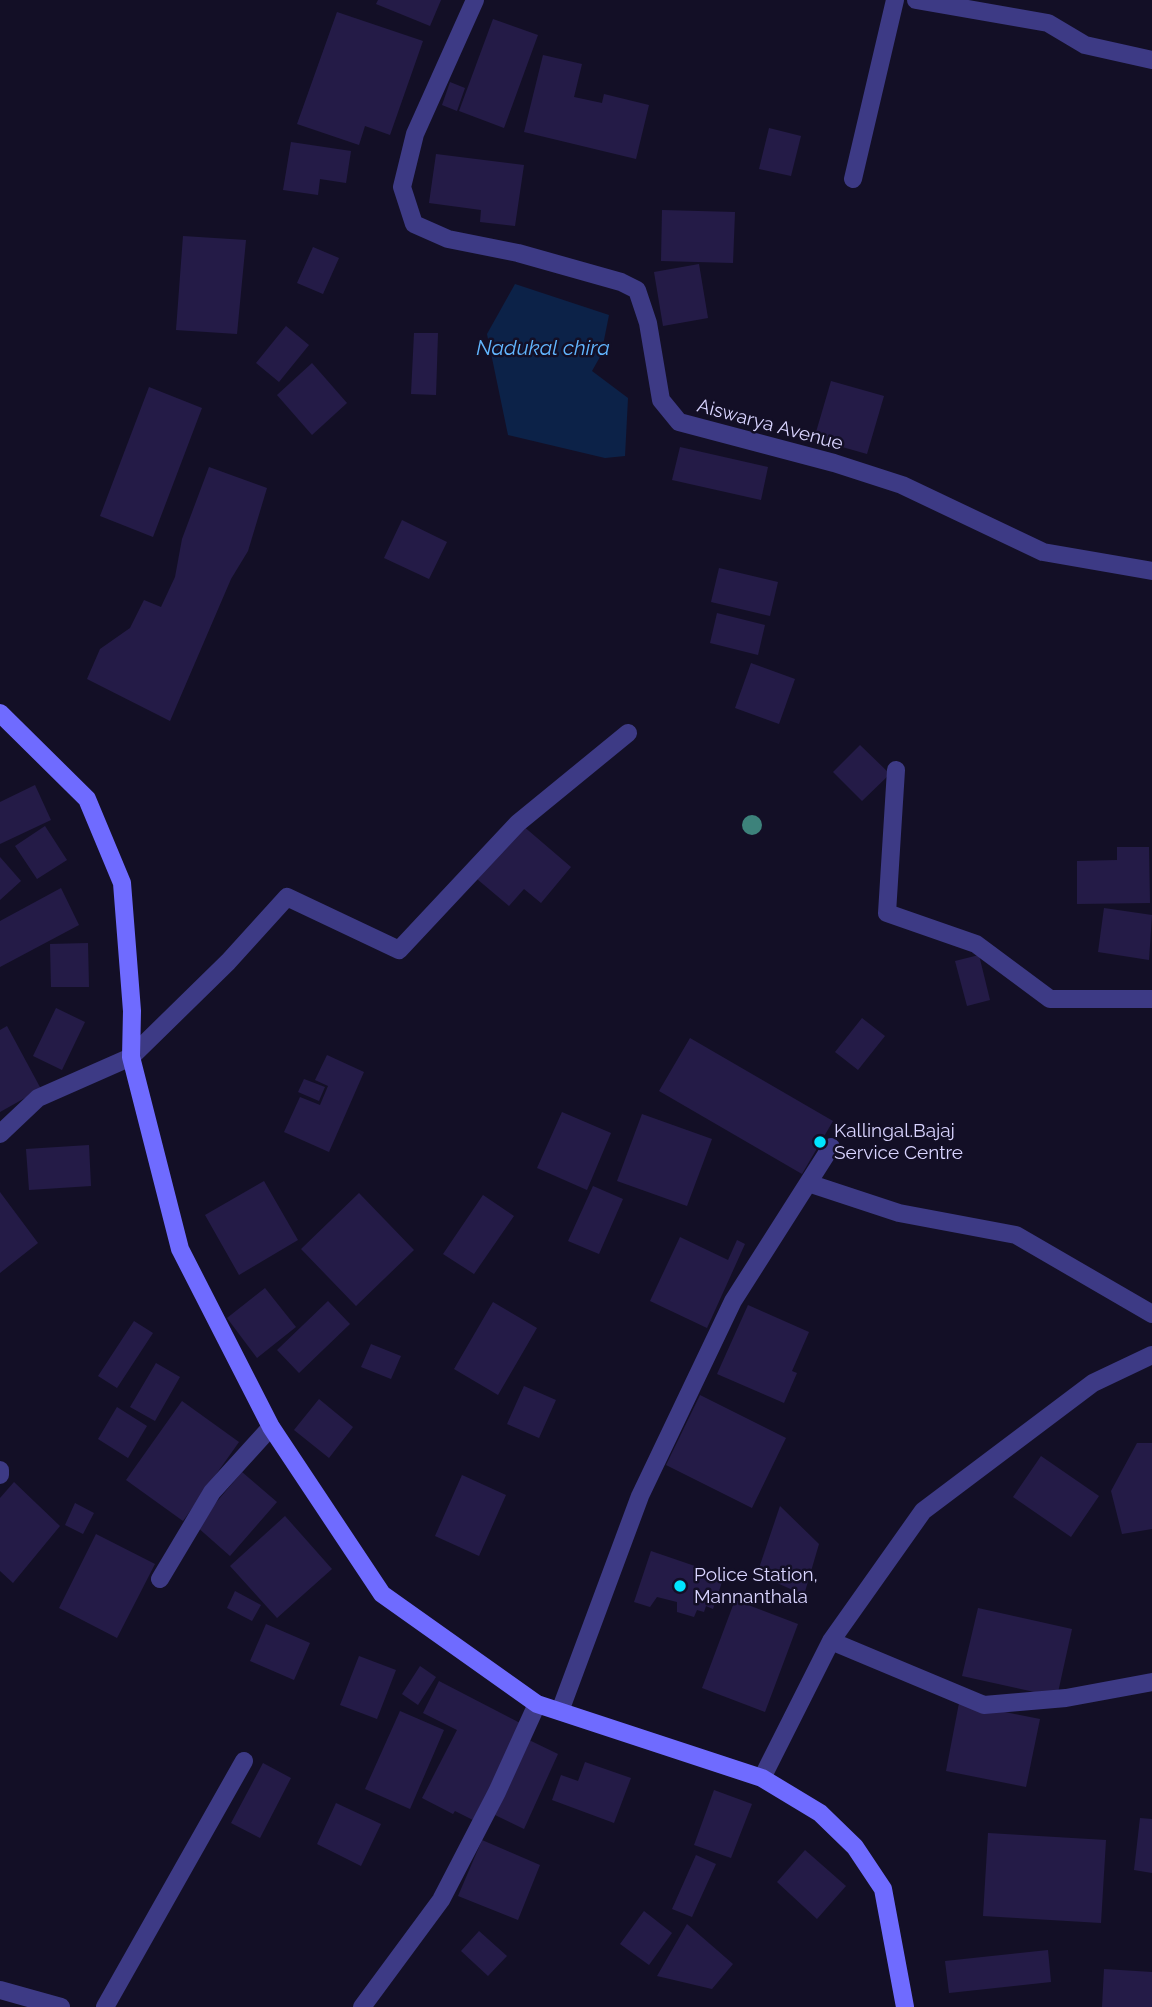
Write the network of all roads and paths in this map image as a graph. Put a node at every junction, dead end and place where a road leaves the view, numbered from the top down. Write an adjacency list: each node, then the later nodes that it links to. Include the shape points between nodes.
1 (475, 0): 6 (street, Aiswarya Avenue, via 415,134 402,187 414,224 449,239 531,256 637,290 648,323 661,400 679,422 902,485 1042,552)
2 (895, 0): 5 (street)
3 (916, 0): 4 (street, via 1048,23 1085,45)
4 (1152, 60)
5 (853, 179)
6 (1152, 571)
7 (0, 713): 11 (main road, via 87,799 122,883)
8 (628, 733): 11 (street, via 518,823 399,950 287,897)
9 (896, 770): 10 (street, via 887,913 976,944 1050,999)
10 (1152, 999)
11 (131, 1057): 12 (street, via 38,1098); 17 (main road, via 180,1249)
12 (0, 1134)
13 (831, 1147): 14 (street)
14 (808, 1183): 15 (street, via 899,1213 1016,1235); 22 (street, via 733,1301 640,1496)
15 (1152, 1314)
16 (1152, 1355): 19 (street, via 1093,1383 923,1511)
17 (271, 1427): 18 (street, via 212,1492); 21 (main road, via 382,1594)
18 (160, 1579)
19 (831, 1641): 20 (street, via 984,1704 1066,1698); 24 (street)
20 (1152, 1682)
21 (537, 1704): 22 (main road); 28 (street, via 441,1900)
22 (560, 1712): 24 (main road)
23 (244, 1762): 27 (street)
24 (762, 1778): 29 (main road, via 820,1812 855,1847 883,1889)
25 (0, 1990): 26 (street)
26 (61, 2007)
27 (105, 2007)
28 (362, 2007)
29 (905, 2007)

